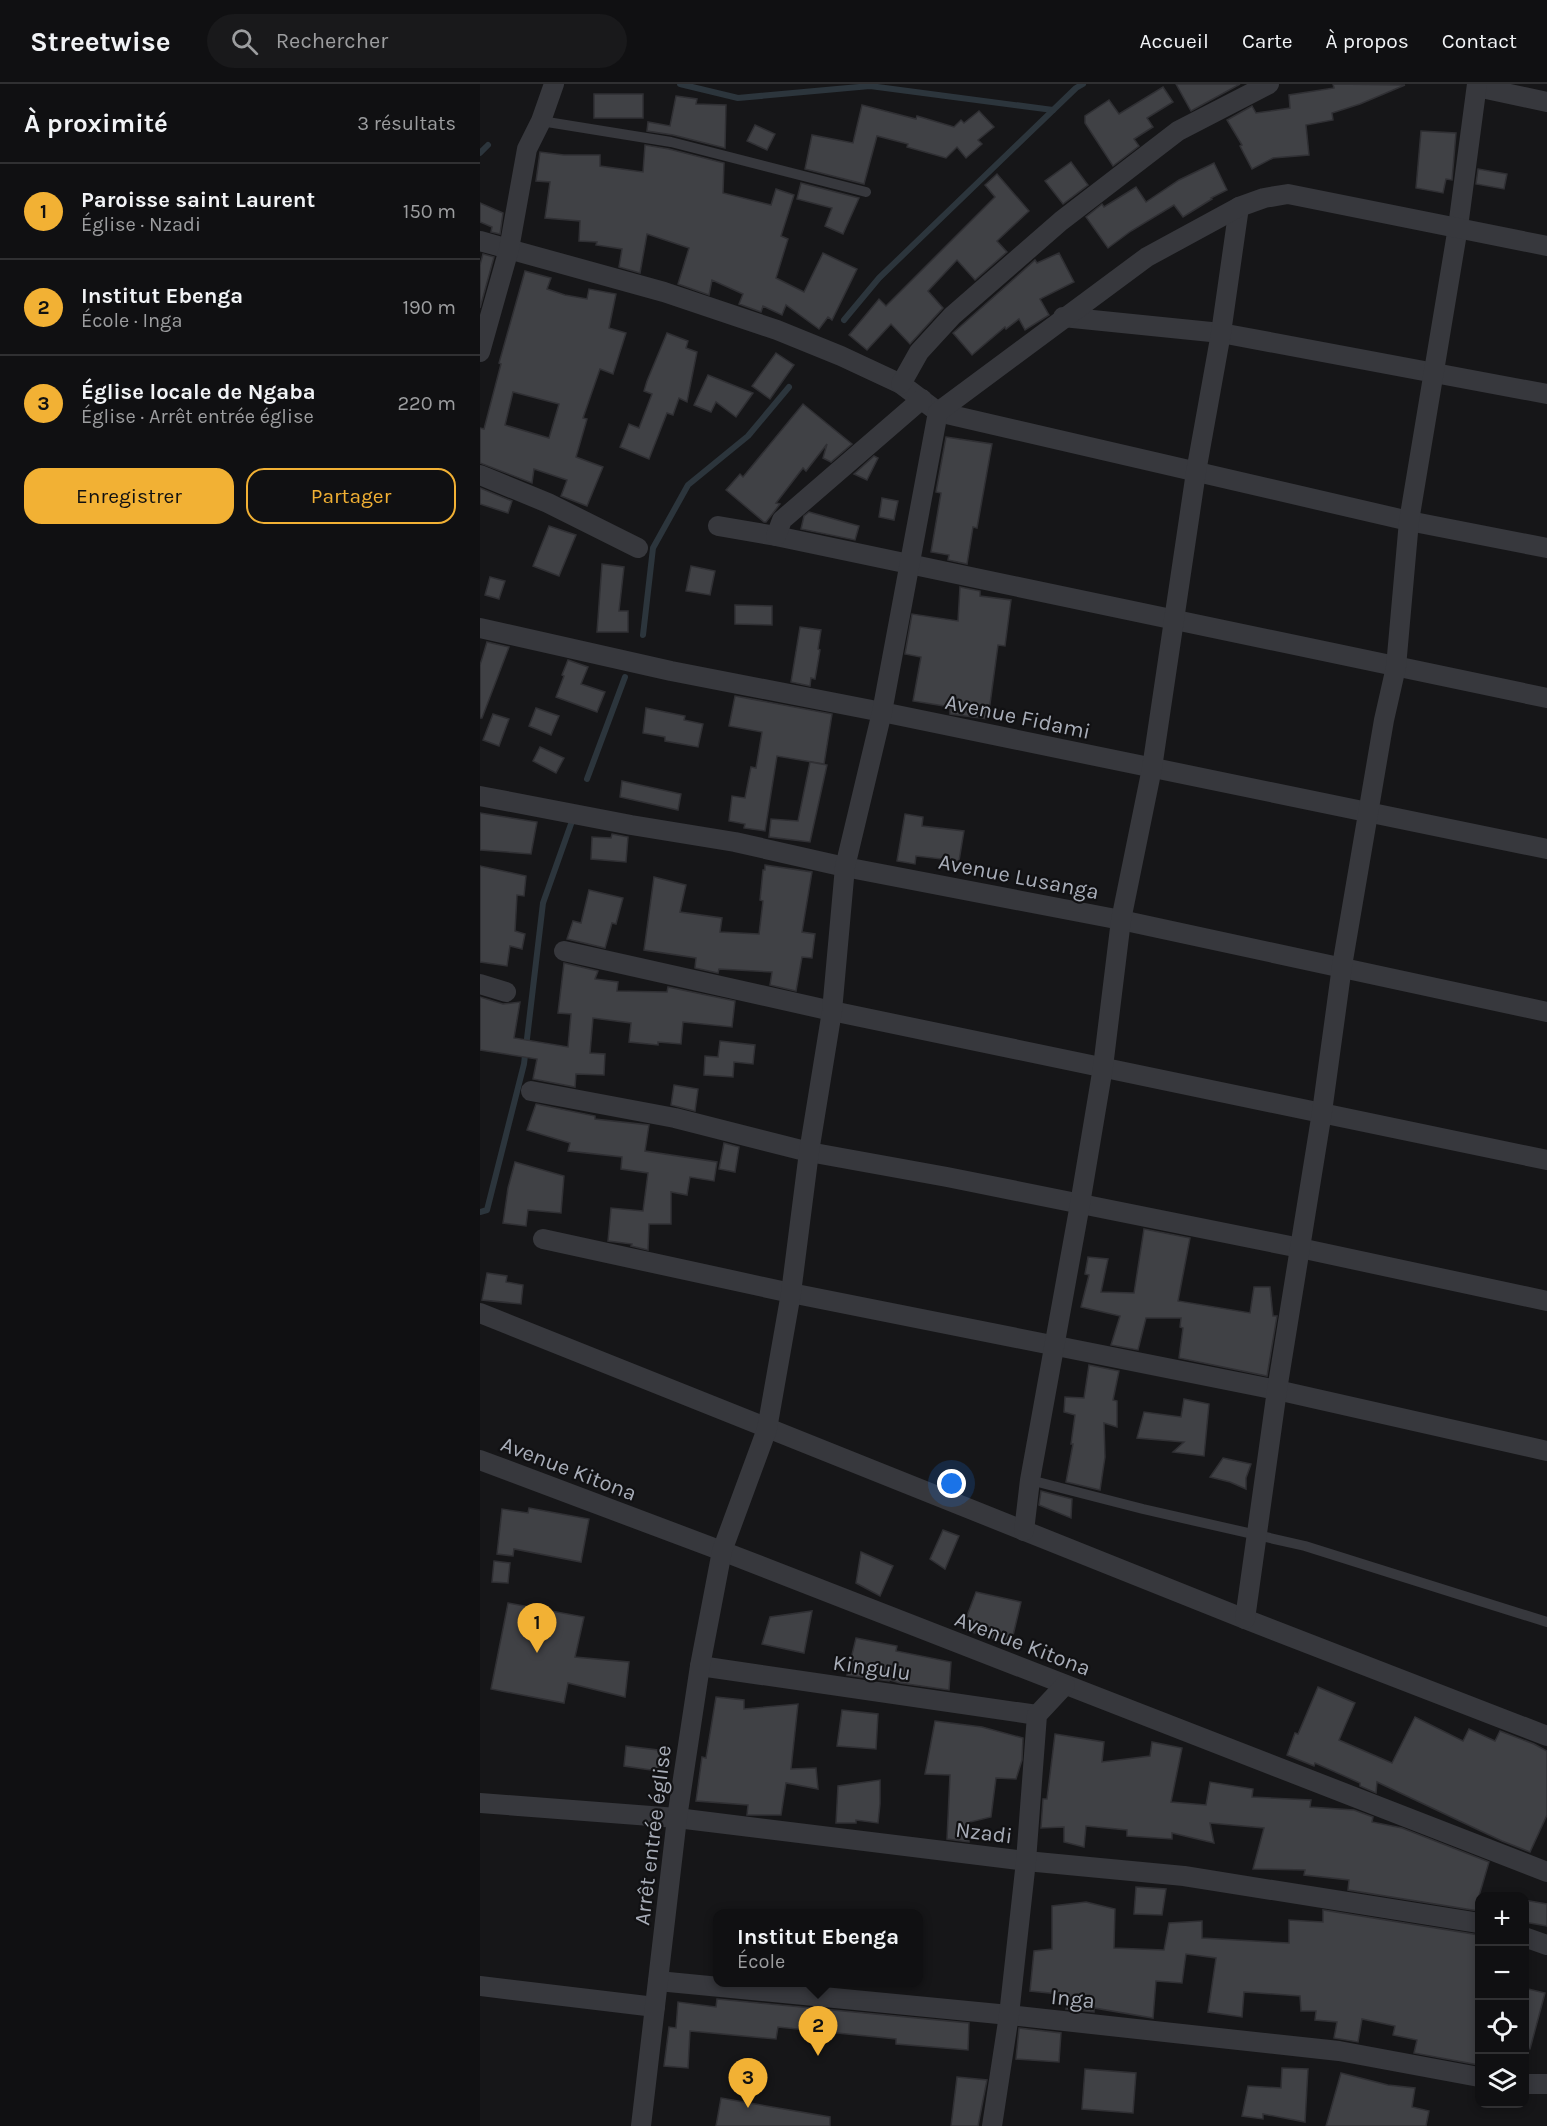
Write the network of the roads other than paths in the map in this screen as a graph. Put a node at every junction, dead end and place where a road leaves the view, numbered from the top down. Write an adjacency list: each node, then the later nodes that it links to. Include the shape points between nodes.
1 (1269, 84): 16 (street, via 1178,131 1061,221 952,316 920,352)
2 (548, 86): 5 (street)
3 (1477, 86): 4 (street); 8 (street)
4 (1547, 102)
5 (542, 121): 6 (lane, via 671,142); 11 (street, via 527,149)
6 (866, 192)
7 (1239, 207): 8 (street, via 1288,194); 12 (street, via 1148,257); 13 (street)
8 (1458, 227): 10 (street); 15 (street)
9 (480, 241): 11 (street)
10 (1547, 246)
11 (509, 249): 14 (street); 16 (street, via 664,292 766,326)
12 (1064, 318): 13 (street); 19 (street)
13 (1221, 333): 15 (street); 20 (street)
14 (480, 352)
15 (1434, 373): 17 (street); 22 (street)
16 (901, 384): 18 (street)
17 (1547, 394)
18 (921, 399): 19 (street); 24 (street, via 782,520)
19 (938, 412): 20 (street); 27 (street, Arrêt entrée église)
20 (1196, 472): 22 (street); 28 (street)
21 (480, 475): 25 (street, via 548,503)
22 (1410, 521): 26 (street); 30 (street)
23 (718, 526): 24 (street)
24 (776, 536): 27 (street)
25 (638, 548)
26 (1547, 548)
27 (909, 565): 28 (street); 32 (street, Arrêt entrée église)
28 (1173, 620): 30 (street); 33 (street)
29 (480, 628): 32 (street, Avenue Fidami, via 671,671)
30 (1396, 667): 31 (street); 35 (street)
31 (1547, 698)
32 (882, 712): 33 (street, Avenue Fidami); 37 (street, Arrêt entrée église)
33 (1152, 768): 35 (street, Avenue Fidami); 38 (street)
34 (480, 796): 37 (street, Avenue Lusanga, via 735,842)
35 (1369, 812): 36 (street, Avenue Fidami); 40 (street)
36 (1547, 849)
37 (845, 867): 38 (street, Avenue Lusanga); 43 (street, Arrêt entrée église)
38 (1122, 920): 40 (street, Avenue Lusanga); 45 (street)
39 (564, 951): 43 (street)
40 (1342, 966): 44 (street, Avenue Lusanga); 47 (street)
41 (480, 984): 42 (street)
42 (506, 992)
43 (832, 1011): 45 (street); 48 (street, Arrêt entrée église)
44 (1547, 1012)
45 (1103, 1067): 47 (street); 50 (street)
46 (531, 1091): 48 (street, via 675,1118)
47 (1322, 1112): 49 (street); 52 (street)
48 (809, 1152): 50 (street); 53 (street, Arrêt entrée église)
49 (1547, 1160)
50 (1080, 1204): 52 (street); 56 (street)
51 (543, 1239): 53 (street)
52 (1300, 1248): 54 (street); 57 (street)
53 (791, 1293): 56 (street); 58 (street, Arrêt entrée église)
54 (1547, 1302)
55 (480, 1313): 58 (street)
56 (1055, 1346): 57 (street); 61 (street)
57 (1277, 1390): 59 (street); 63 (street)
58 (767, 1429): 62 (street); 64 (street, Arrêt entrée église)
59 (1547, 1451)
60 (480, 1461): 64 (street, Avenue Kitona)
61 (1030, 1480): 62 (street); 63 (lane)
62 (1024, 1531): 65 (street)
63 (1256, 1536): 65 (street); 66 (lane, via 1305,1546)
64 (722, 1551): 67 (street, Arrêt entrée église); 68 (street, Avenue Kitona)
65 (1245, 1619): 70 (street)
66 (1547, 1622)
67 (700, 1666): 69 (street, Kingulu); 72 (street, Arrêt entrée église)
68 (1065, 1685): 69 (street); 74 (street, Avenue Kitona)
69 (1036, 1715): 73 (street)
70 (1547, 1736)
71 (480, 1803): 72 (street, Nzadi)
72 (677, 1818): 73 (street, Nzadi); 78 (street, Arrêt entrée église)
73 (1026, 1861): 75 (street, Nzadi, via 1184,1876); 83 (street)
74 (1544, 1865)
75 (1475, 1922)
76 (1529, 1939): 77 (street)
77 (1547, 1945)
78 (658, 1981): 80 (street, Inga); 82 (street, Arrêt entrée église)
79 (480, 1986): 82 (street)
80 (713, 1986)
81 (720, 1987): 83 (street, Inga)
82 (655, 2007): 87 (street, Arrêt entrée église)
83 (1009, 2015): 84 (street, Inga, via 1339,2051); 88 (street)
84 (1475, 2076)
85 (1529, 2084): 86 (street)
86 (1547, 2084)
87 (641, 2126)
88 (992, 2126)

